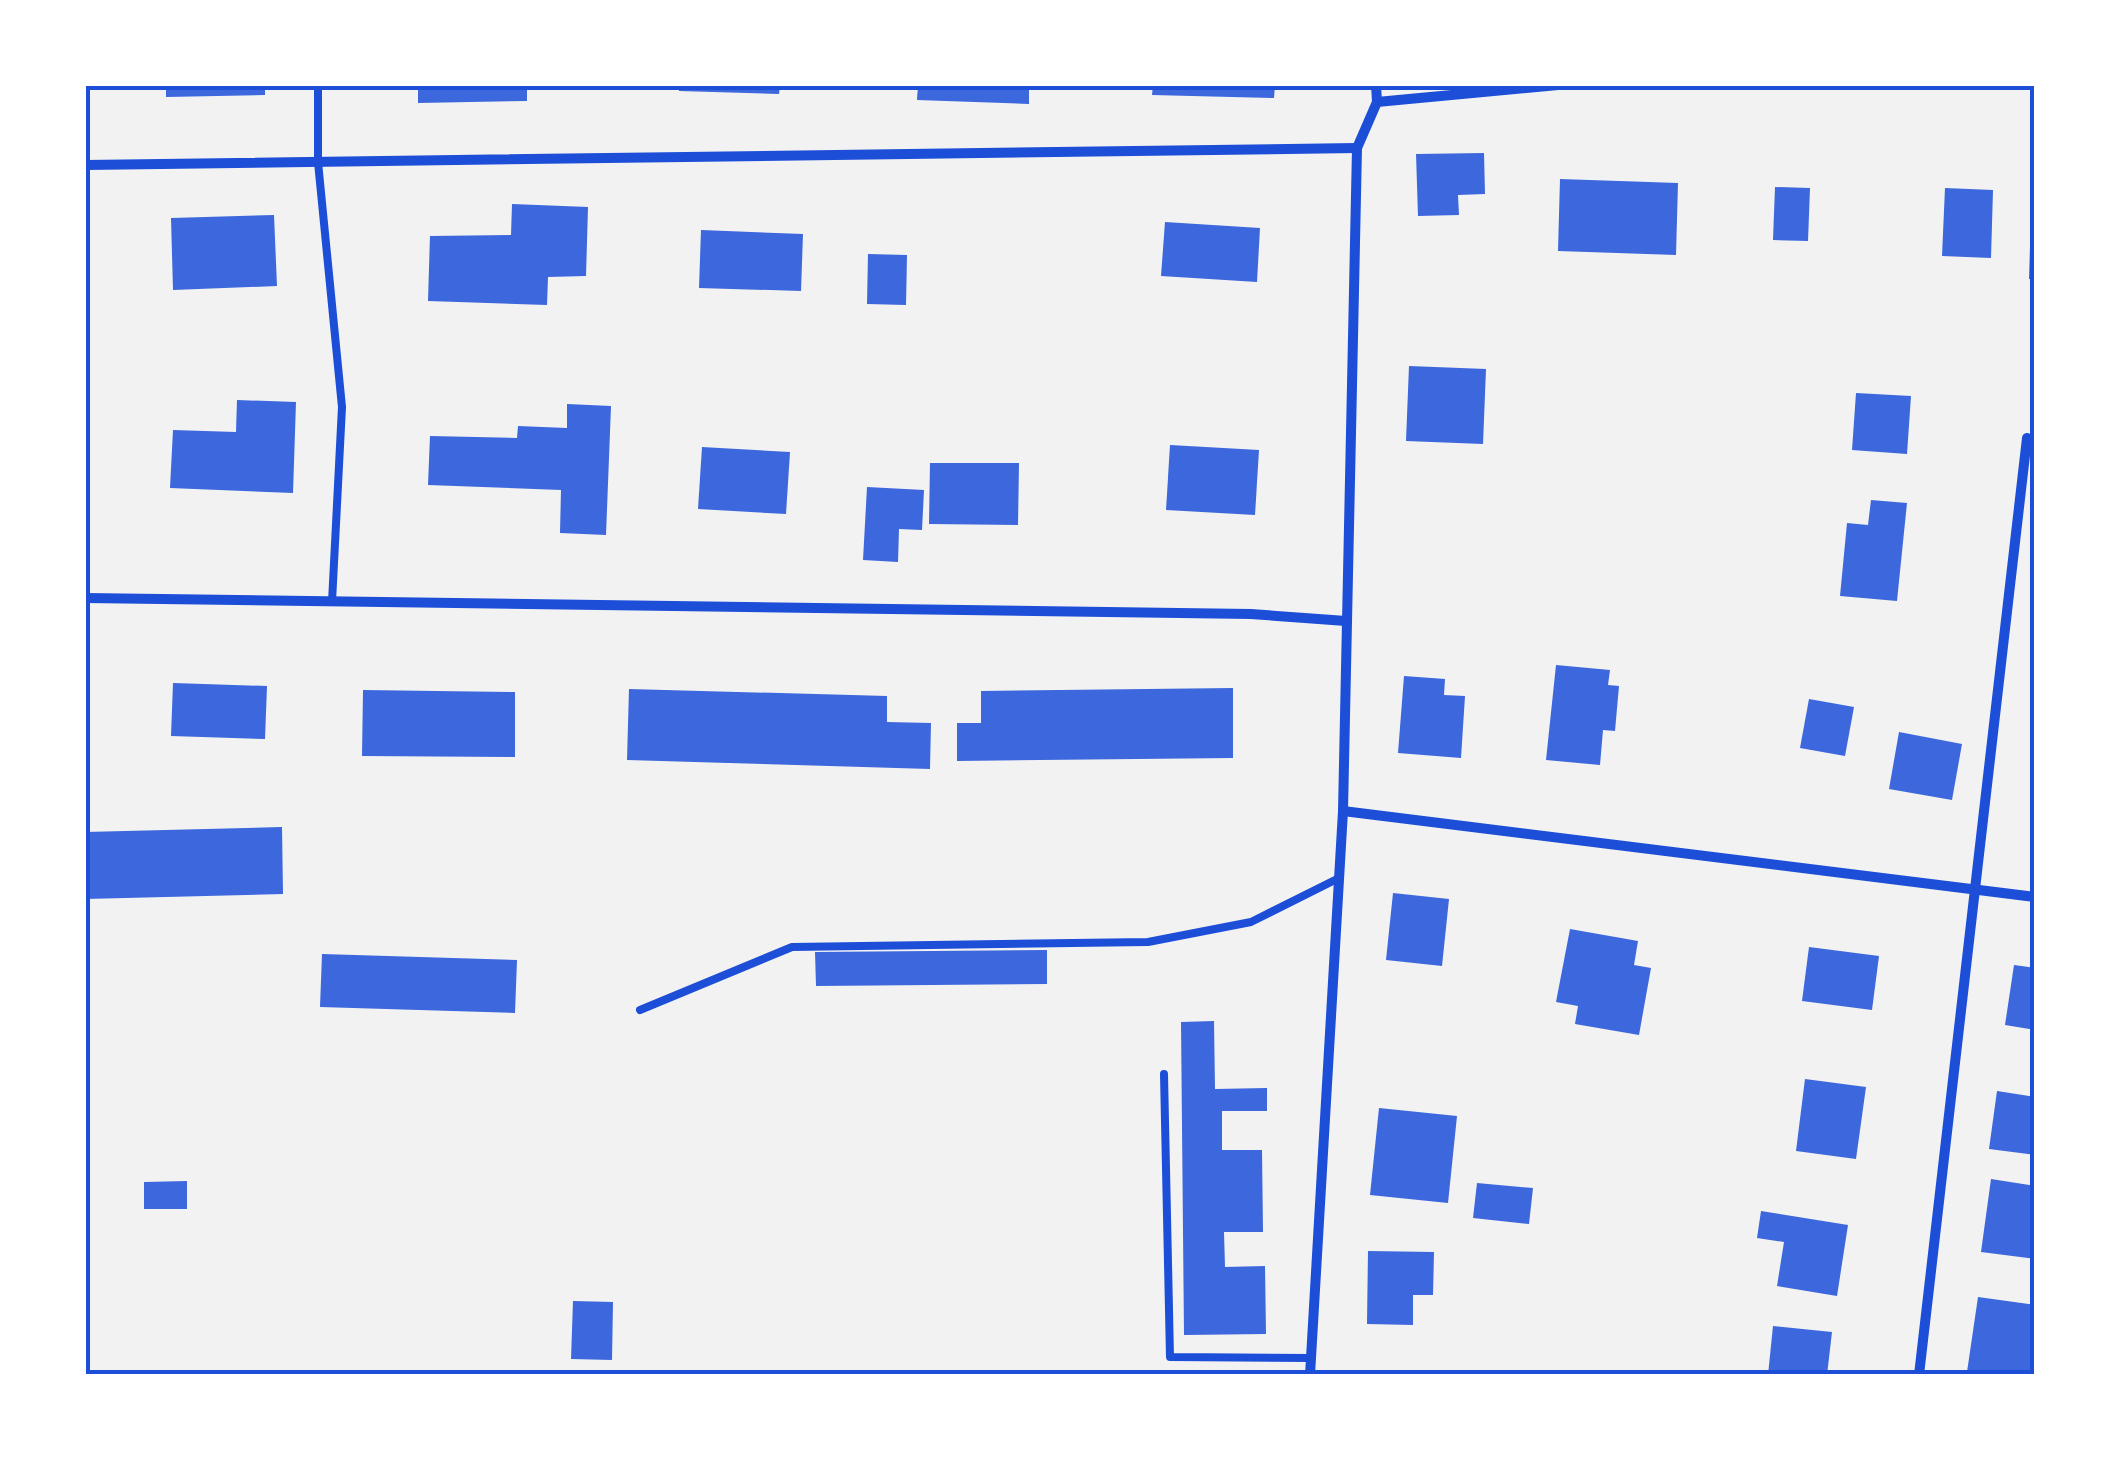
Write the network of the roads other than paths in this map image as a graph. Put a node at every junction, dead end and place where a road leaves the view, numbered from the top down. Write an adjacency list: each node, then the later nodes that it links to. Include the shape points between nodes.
1 (318, 85): 6 (lane)
2 (1376, 85): 4 (street)
3 (1558, 85): 4 (street)
4 (1377, 102): 5 (street)
5 (1357, 148): 6 (street); 11 (street)
6 (318, 162): 7 (street); 10 (lane, via 342,407)
7 (85, 165)
8 (2027, 438): 14 (street)
9 (85, 598): 10 (street)
10 (332, 602): 11 (street, via 1250,614)
11 (1346, 621): 12 (street)
12 (1343, 811): 13 (street); 14 (street)
13 (1339, 878): 16 (lane, via 1251,922 1148,942 792,947); 18 (street)
14 (1973, 888): 15 (street); 20 (street)
15 (2035, 897)
16 (640, 1010)
17 (1164, 1074): 18 (lane, via 1170,1357)
18 (1310, 1358): 19 (street)
19 (1310, 1375)
20 (1919, 1375)

